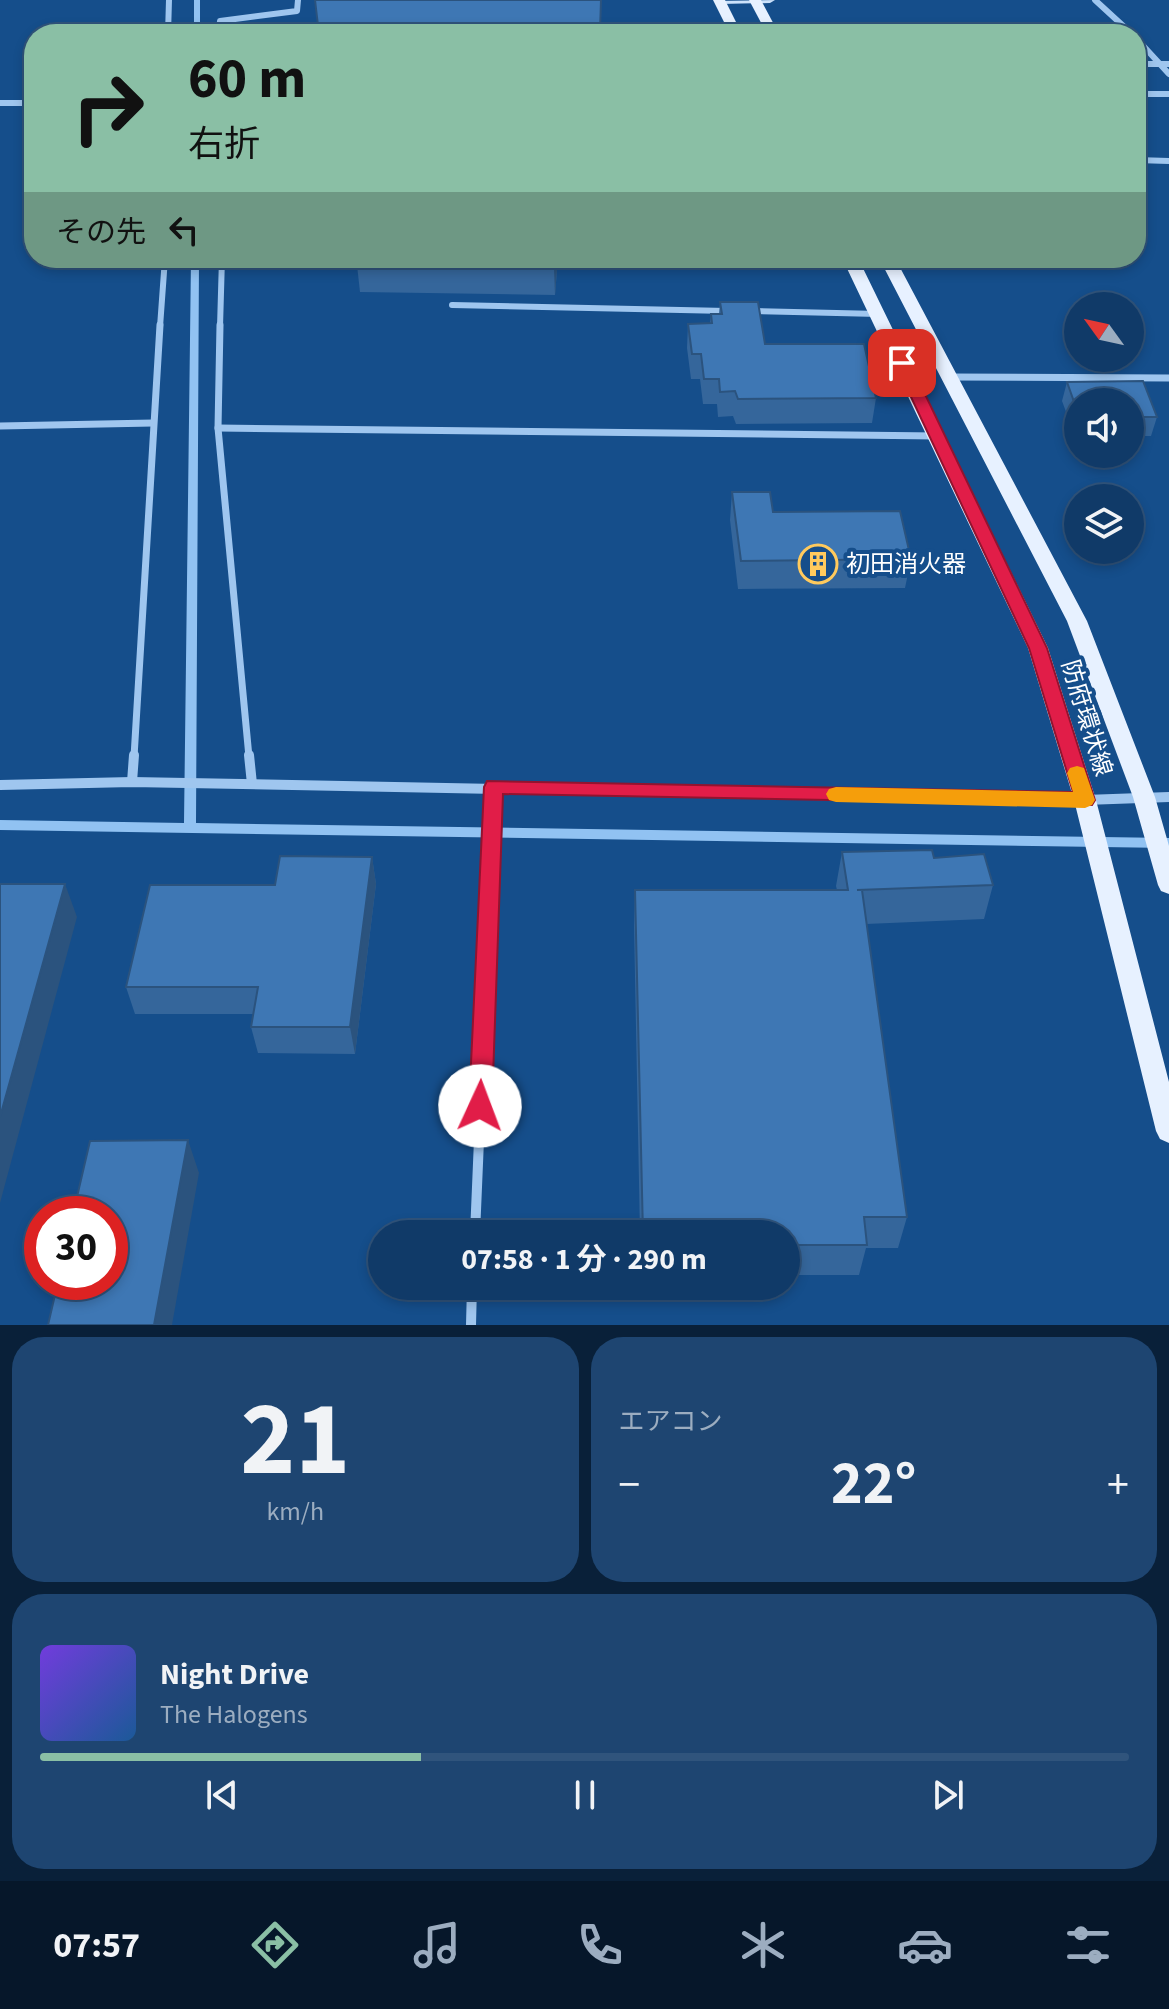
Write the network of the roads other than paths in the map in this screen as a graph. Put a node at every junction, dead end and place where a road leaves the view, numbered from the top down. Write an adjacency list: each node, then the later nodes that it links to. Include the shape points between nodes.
1 (169, 0): 7 (street)
2 (298, 0): 8 (street, via 297,11)
3 (755, 0): 4 (main road); 6 (main road); 10 (main road)
4 (770, 0)
5 (1095, 0): 11 (street)
6 (719, 1): 9 (main road)
7 (168, 24)
8 (220, 24)
9 (731, 24)
10 (768, 24)
11 (1121, 24)
12 (1146, 49): 14 (street)
13 (1146, 64): 14 (street)
14 (1160, 64): 15 (street); 16 (street)
15 (1169, 64)
16 (1169, 74)
17 (1146, 94): 18 (street)
18 (1169, 94)
19 (0, 103): 20 (street)
20 (24, 103)
21 (1146, 160): 22 (street)
22 (1169, 161)
23 (164, 268): 31 (street)
24 (222, 268): 33 (street)
25 (855, 268): 28 (main road, 防府環状線)
26 (892, 268): 29 (main road, 防府環状線)
27 (452, 305): 28 (street)
28 (879, 314): 34 (main road, 防府環状線)
29 (949, 377): 30 (street); 39 (main road, 防府環状線, via 1077,621)
30 (1169, 378)
31 (153, 423): 32 (street); 35 (street, via 144,654)
32 (0, 426)
33 (218, 428): 34 (street); 36 (street)
34 (937, 436): 41 (main road, 防府環状線, via 1038,648)
35 (132, 782): 36 (street); 37 (street)
36 (252, 784): 38 (street)
37 (0, 785)
38 (494, 787): 41 (street); 44 (street)
39 (1144, 797): 40 (street); 41 (street); 42 (main road, 防府環状線)
40 (1169, 797)
41 (1085, 800): 43 (main road, 防府環状線)
42 (1169, 885)
43 (1169, 1131)
44 (476, 1220)
45 (472, 1300): 46 (street)
46 (471, 1325)

